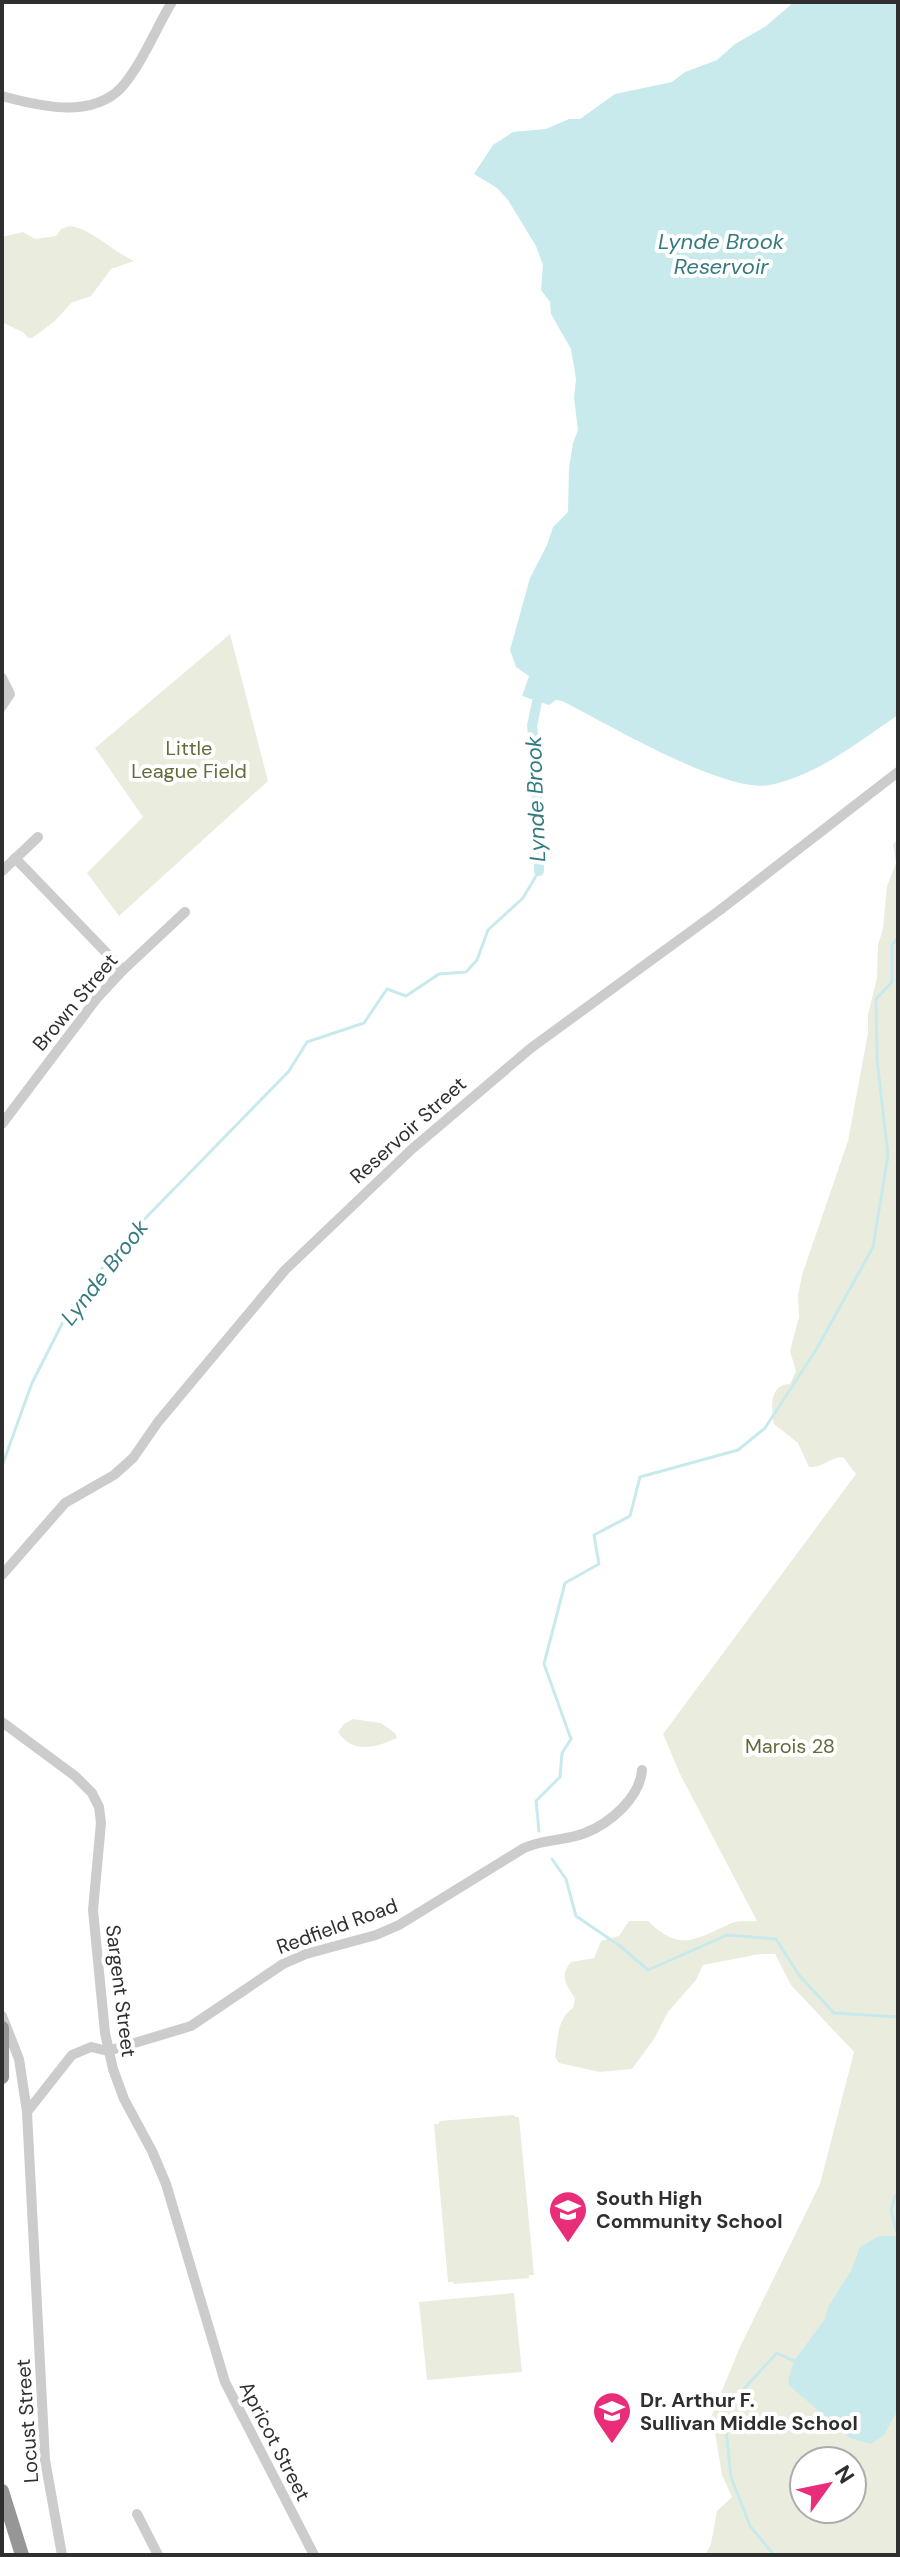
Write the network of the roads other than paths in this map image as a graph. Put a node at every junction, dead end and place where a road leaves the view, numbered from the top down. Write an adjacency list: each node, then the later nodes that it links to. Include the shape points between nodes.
1 (172, 2): 2 (street, via 123,85 108,97 58,107)
2 (2, 96)
3 (2, 678): 4 (street, via 10,693)
4 (2, 706)
5 (898, 772): 12 (street, Reservoir Street, via 531,1048 412,1149 285,1270 129,1462 65,1503)
6 (38, 837): 7 (street)
7 (15, 858): 8 (street); 10 (street)
8 (2, 871)
9 (185, 912): 10 (street, Brown Street)
10 (123, 970): 11 (street, Brown Street)
11 (2, 1124)
12 (2, 1575)
13 (2, 1722): 17 (street, Sargent Street, via 75,1776 99,1807 93,1910)
14 (642, 1770): 17 (street, Redfield Road, via 630,1798 598,1827 524,1848 383,1932 293,1958 191,2026)
15 (2, 2016): 19 (street, Locust Street, via 19,2059)
16 (2, 2028): 18 (highway)
17 (108, 2051): 19 (street, Redfield Road, via 91,2047 74,2054); 20 (street, Sargent Street, via 124,2099 161,2171)
18 (2, 2077)
19 (27, 2112): 24 (street, Locust Street, via 43,2440)
20 (213, 2340): 26 (street, Apricot Street, via 230,2395)
21 (2, 2491): 23 (highway)
22 (137, 2514): 25 (street)
23 (22, 2555)
24 (62, 2555)
25 (158, 2555)
26 (314, 2555)

